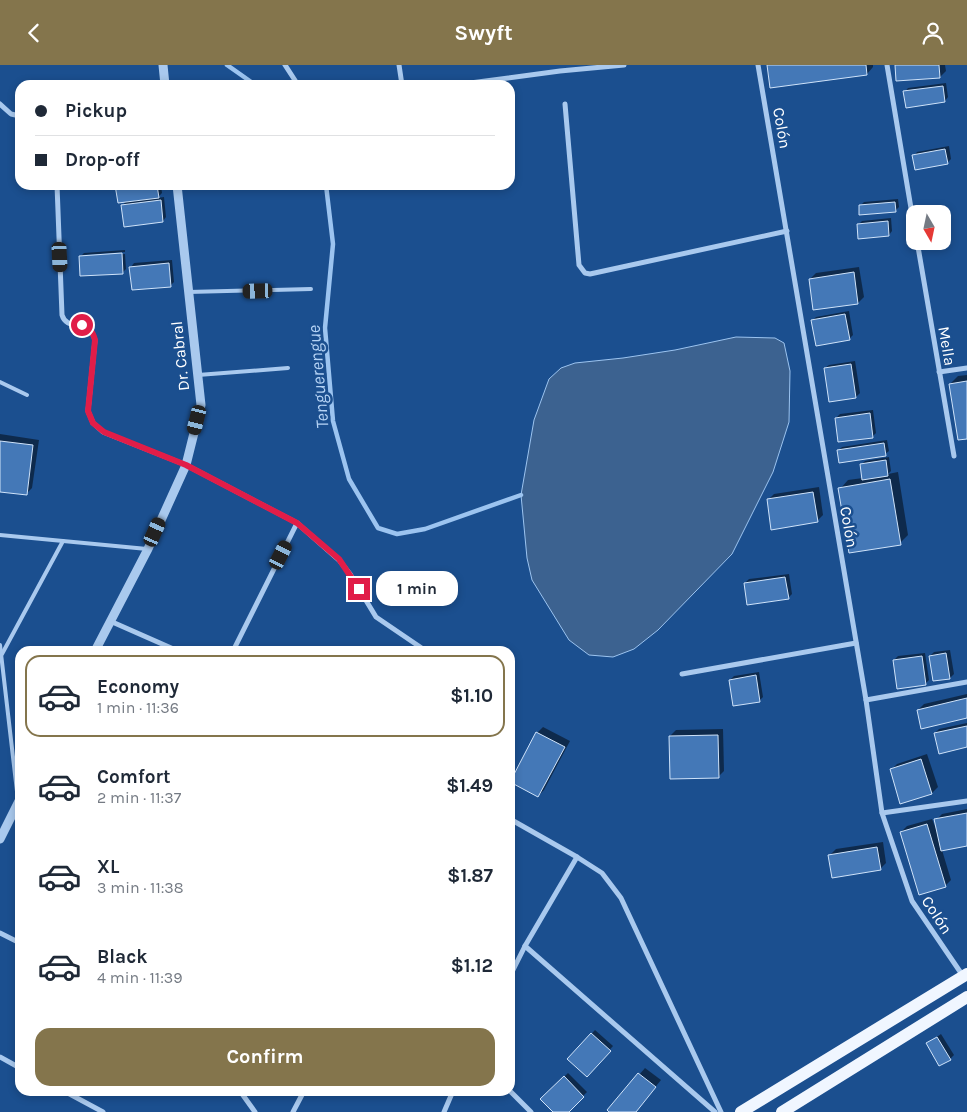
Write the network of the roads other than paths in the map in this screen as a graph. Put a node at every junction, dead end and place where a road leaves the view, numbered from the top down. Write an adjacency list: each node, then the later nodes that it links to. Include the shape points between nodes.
1 (163, 65): 8 (street)
2 (285, 65): 9 (street)
3 (399, 65): 10 (street)
4 (624, 65): 7 (street)
5 (758, 65): 18 (street, Colón)
6 (887, 65): 17 (street)
7 (559, 68): 11 (street)
8 (165, 80)
9 (295, 80)
10 (401, 80)
11 (486, 80)
12 (0, 104): 14 (street)
13 (565, 104): 18 (street, via 579,265 585,273)
14 (15, 115)
15 (56, 190): 29 (street, via 62,315 67,323 88,328 95,340 88,411 93,423 104,432)
16 (178, 190): 21 (street, Dr. Cabral)
17 (910, 205)
18 (786, 231): 35 (street, Colón)
19 (919, 250): 24 (street, Mella)
20 (311, 289): 21 (lane)
21 (188, 292): 25 (street, Dr. Cabral)
22 (288, 368): 25 (lane)
23 (967, 368): 24 (street)
24 (939, 372): 28 (street, Mella)
25 (197, 375): 29 (street, Dr. Cabral, via 201,405)
26 (0, 381): 27 (lane)
27 (27, 395)
28 (954, 456)
29 (186, 465): 30 (street); 33 (street, Dr. Cabral)
30 (297, 523): 39 (street); 40 (street, via 339,559 376,617)
31 (0, 535): 32 (lane)
32 (63, 541): 33 (lane); 41 (lane)
33 (148, 549): 34 (street, Dr. Cabral)
34 (110, 621): 37 (street, Dr. Cabral); 38 (street)
35 (856, 643): 42 (street); 44 (street, Colón)
36 (0, 645): 41 (lane)
37 (97, 646)
38 (167, 646)
39 (236, 646)
40 (419, 646)
41 (2, 654): 45 (lane)
42 (682, 673)
43 (967, 682): 44 (street)
44 (866, 700): 48 (street, Colón)
45 (15, 766)
46 (967, 801): 48 (street)
47 (15, 809): 50 (street)
48 (882, 813): 56 (street, Colón, via 912,901)
49 (515, 822): 51 (street)
50 (0, 839)
51 (577, 857): 54 (street); 71 (street, via 602,873 621,898)
52 (0, 933): 53 (street)
53 (15, 940)
54 (525, 946): 55 (street); 70 (street)
55 (515, 967)
56 (965, 975): 72 (main road)
57 (967, 997): 73 (main road)
58 (0, 1057): 59 (street)
59 (15, 1065)
60 (73, 1096): 65 (street)
61 (244, 1096): 66 (street)
62 (301, 1096): 67 (street)
63 (451, 1096): 68 (street)
64 (515, 1096): 69 (street)
65 (102, 1112)
66 (255, 1112)
67 (293, 1112)
68 (444, 1112)
69 (531, 1112)
70 (715, 1112)
71 (721, 1112)
72 (741, 1112)
73 (782, 1112)

